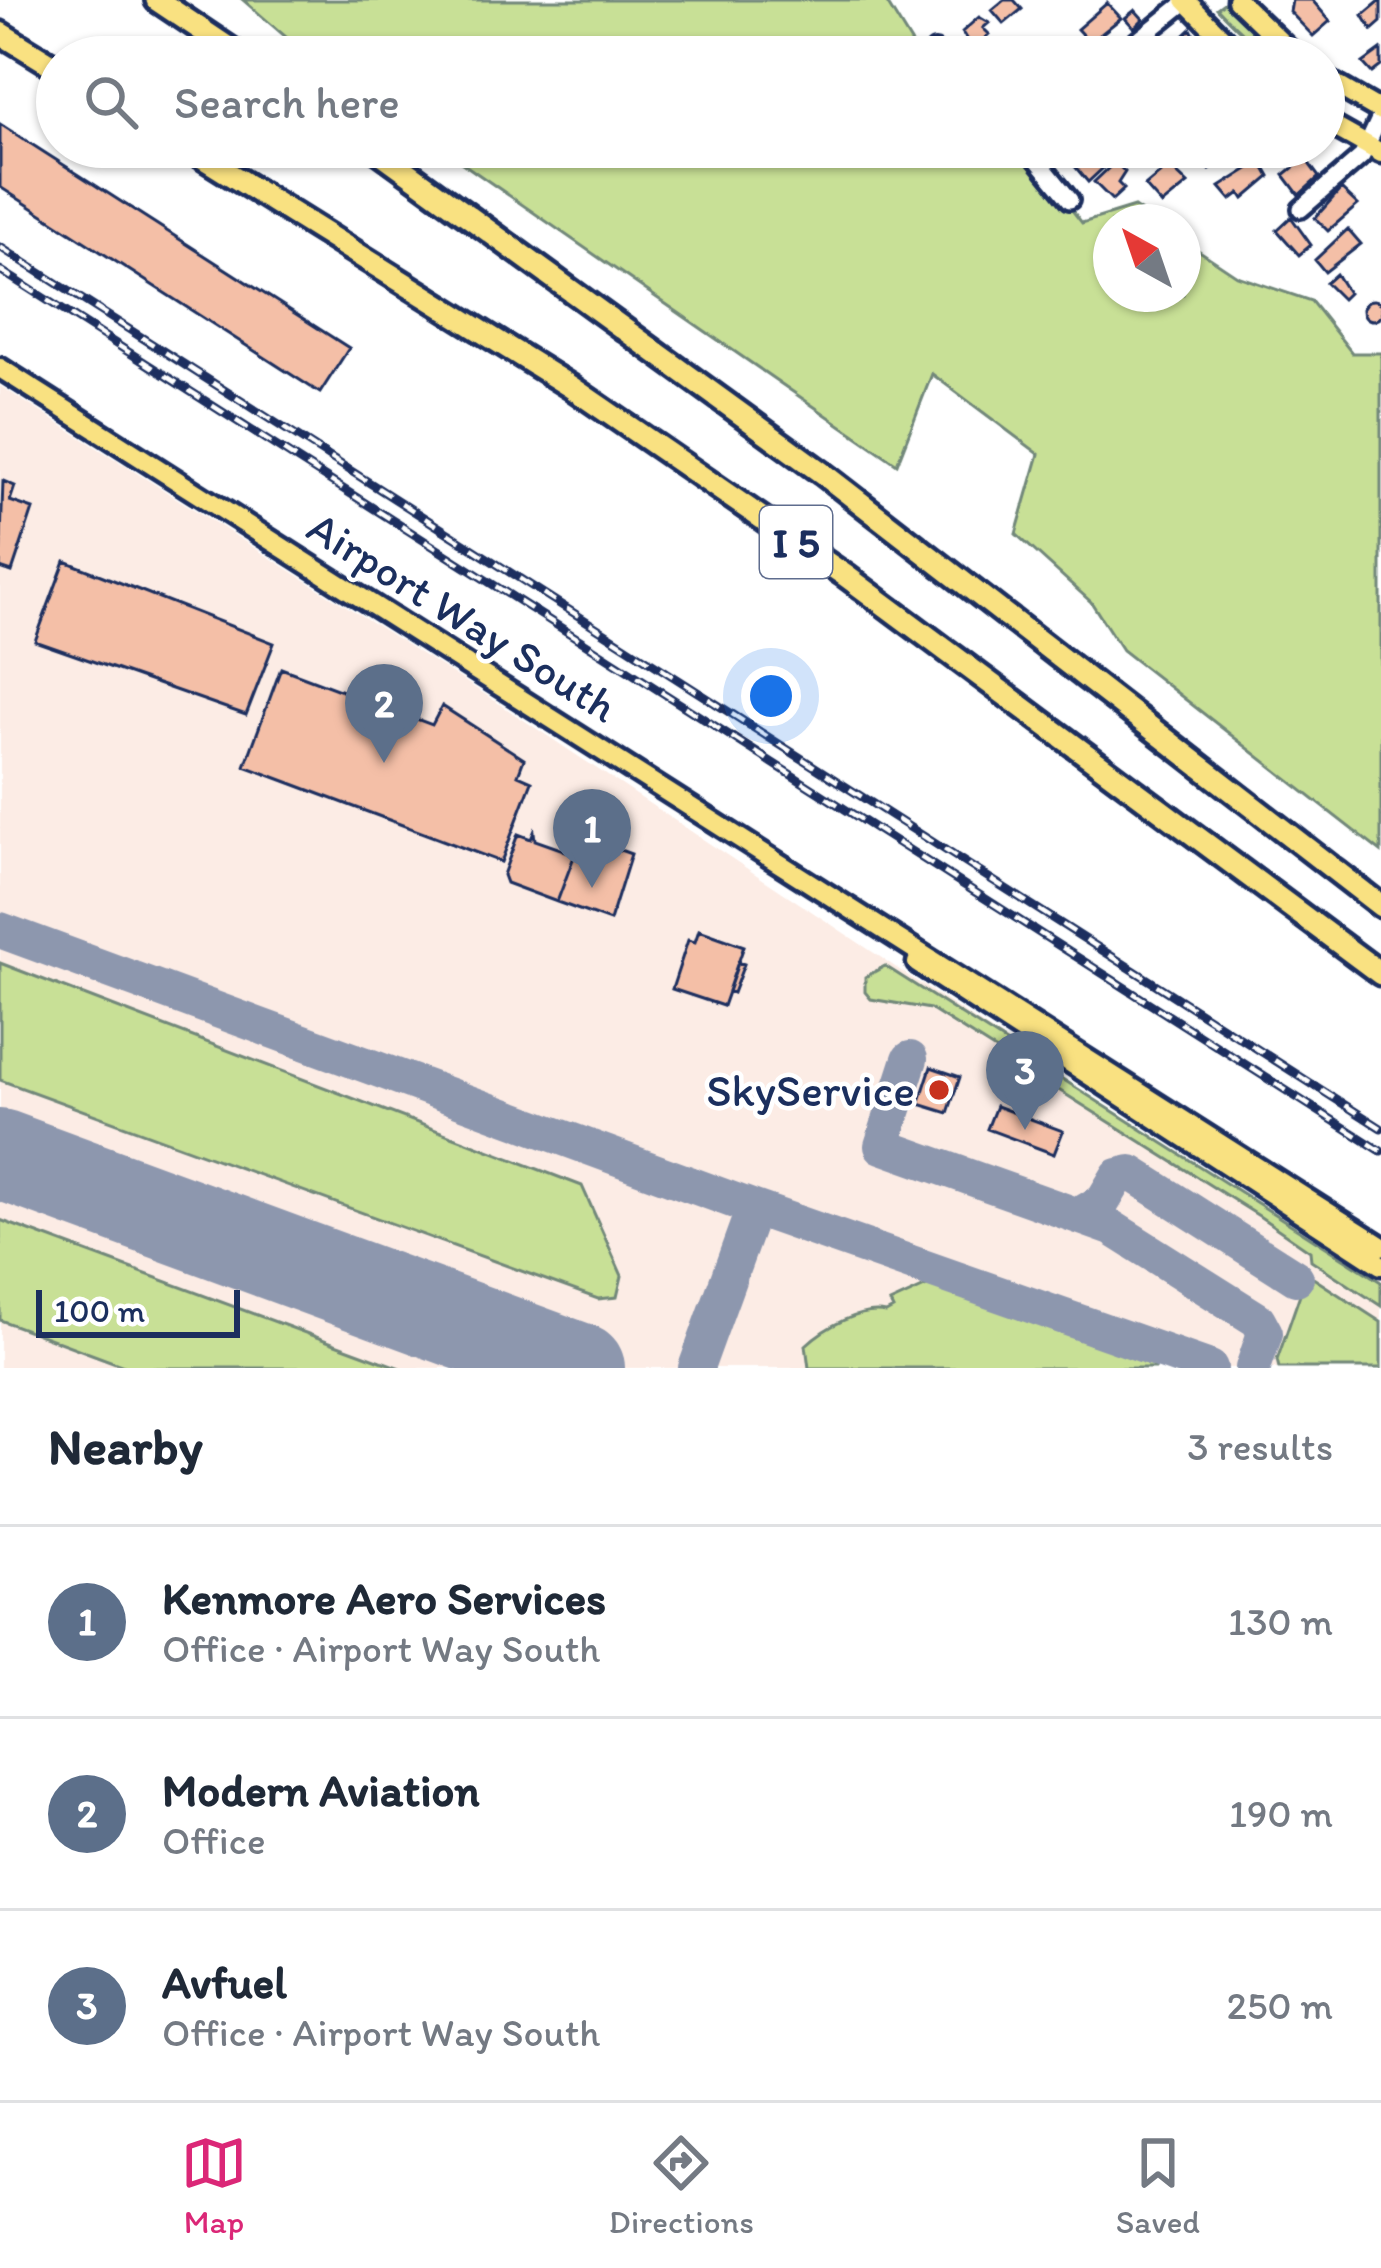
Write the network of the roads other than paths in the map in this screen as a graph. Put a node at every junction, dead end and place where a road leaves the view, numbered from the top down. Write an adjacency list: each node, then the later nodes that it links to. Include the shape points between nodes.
1 (157, 0): 5 (highway)
2 (1186, 0): 6 (street); 7 (main road)
3 (1237, 0): 8 (main road)
4 (0, 33): 9 (highway)
5 (211, 36)
6 (1142, 36)
7 (1220, 36)
8 (1274, 36)
9 (36, 55)
10 (1345, 91): 11 (main road)
11 (1381, 113): 13 (street)
12 (1345, 133): 13 (main road)
13 (1374, 150): 18 (street)
14 (220, 168): 22 (highway, I 5, via 571,387 827,562)
15 (402, 168): 20 (highway, I 5, via 822,472)
16 (1044, 168): 17 (street)
17 (1070, 200)
18 (1301, 209)
19 (0, 368): 21 (main road, Airport Way South)
20 (1381, 906)
21 (882, 933): 23 (main road, Airport Way South); 24 (main road, Airport Way South, via 942,985)
22 (1381, 974)
23 (1381, 1246)
24 (1381, 1265)

